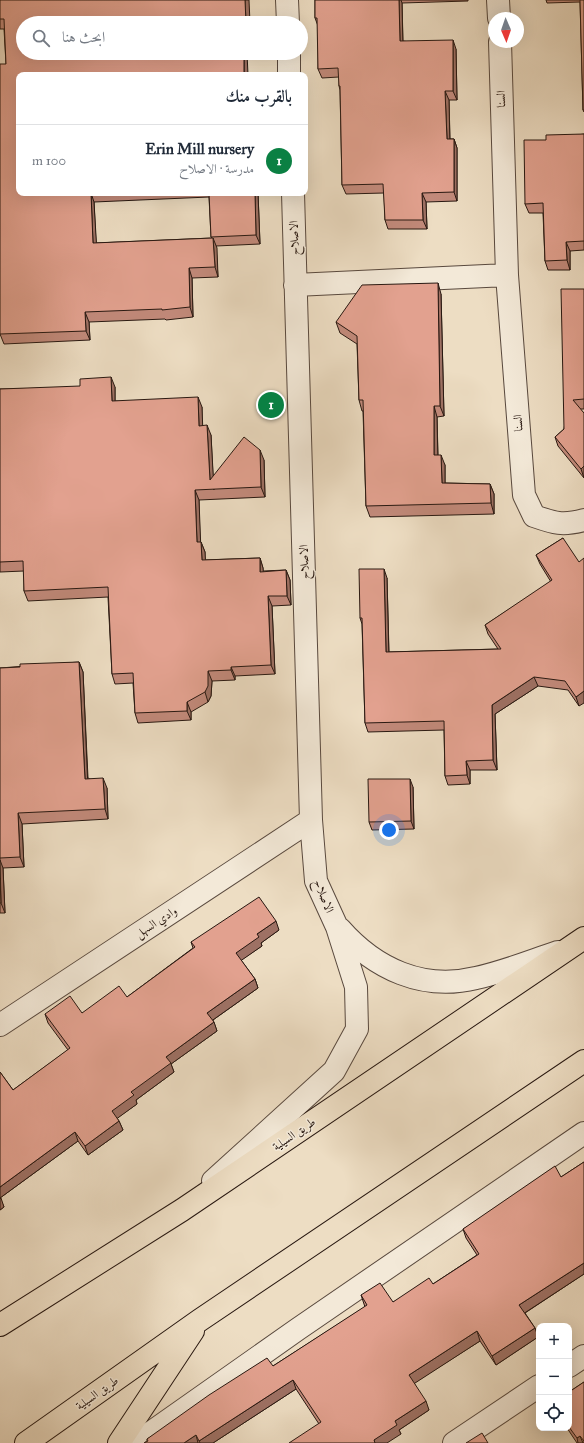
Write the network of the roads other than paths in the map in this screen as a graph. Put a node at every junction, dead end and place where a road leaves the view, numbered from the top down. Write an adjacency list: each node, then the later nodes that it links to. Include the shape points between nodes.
1 (287, 0): 4 (street)
2 (498, 0): 3 (street)
3 (499, 12)
4 (288, 16)
5 (500, 48): 9 (street, السنا)
6 (289, 60): 7 (street)
7 (289, 72)
8 (293, 196): 10 (street, الاصلاح)
9 (507, 275): 10 (street); 11 (street, السنا, via 524,495 534,516 555,524)
10 (295, 285): 12 (street, الاصلاح)
11 (584, 520)
12 (312, 820): 13 (street, الاصلاح, via 316,881); 15 (street, وادي السهل)
13 (337, 927): 14 (street, الاصلاح, via 353,944 388,968 407,976 444,982 476,978); 18 (street, الاصلاح, via 356,987 357,1029 334,1071)
14 (576, 943): 18 (main road, طريق السيلية)
15 (0, 1025)
16 (584, 1061): 19 (main road, طريق السيلية)
17 (584, 1133): 26 (street)
18 (182, 1210): 20 (main road, طريق السيلية)
19 (200, 1320): 24 (main road, طريق السيلية); 25 (main road)
20 (0, 1325)
21 (584, 1356): 22 (street)
22 (572, 1364)
23 (536, 1388): 27 (street)
24 (26, 1443)
25 (118, 1443)
26 (136, 1443)
27 (454, 1443)

